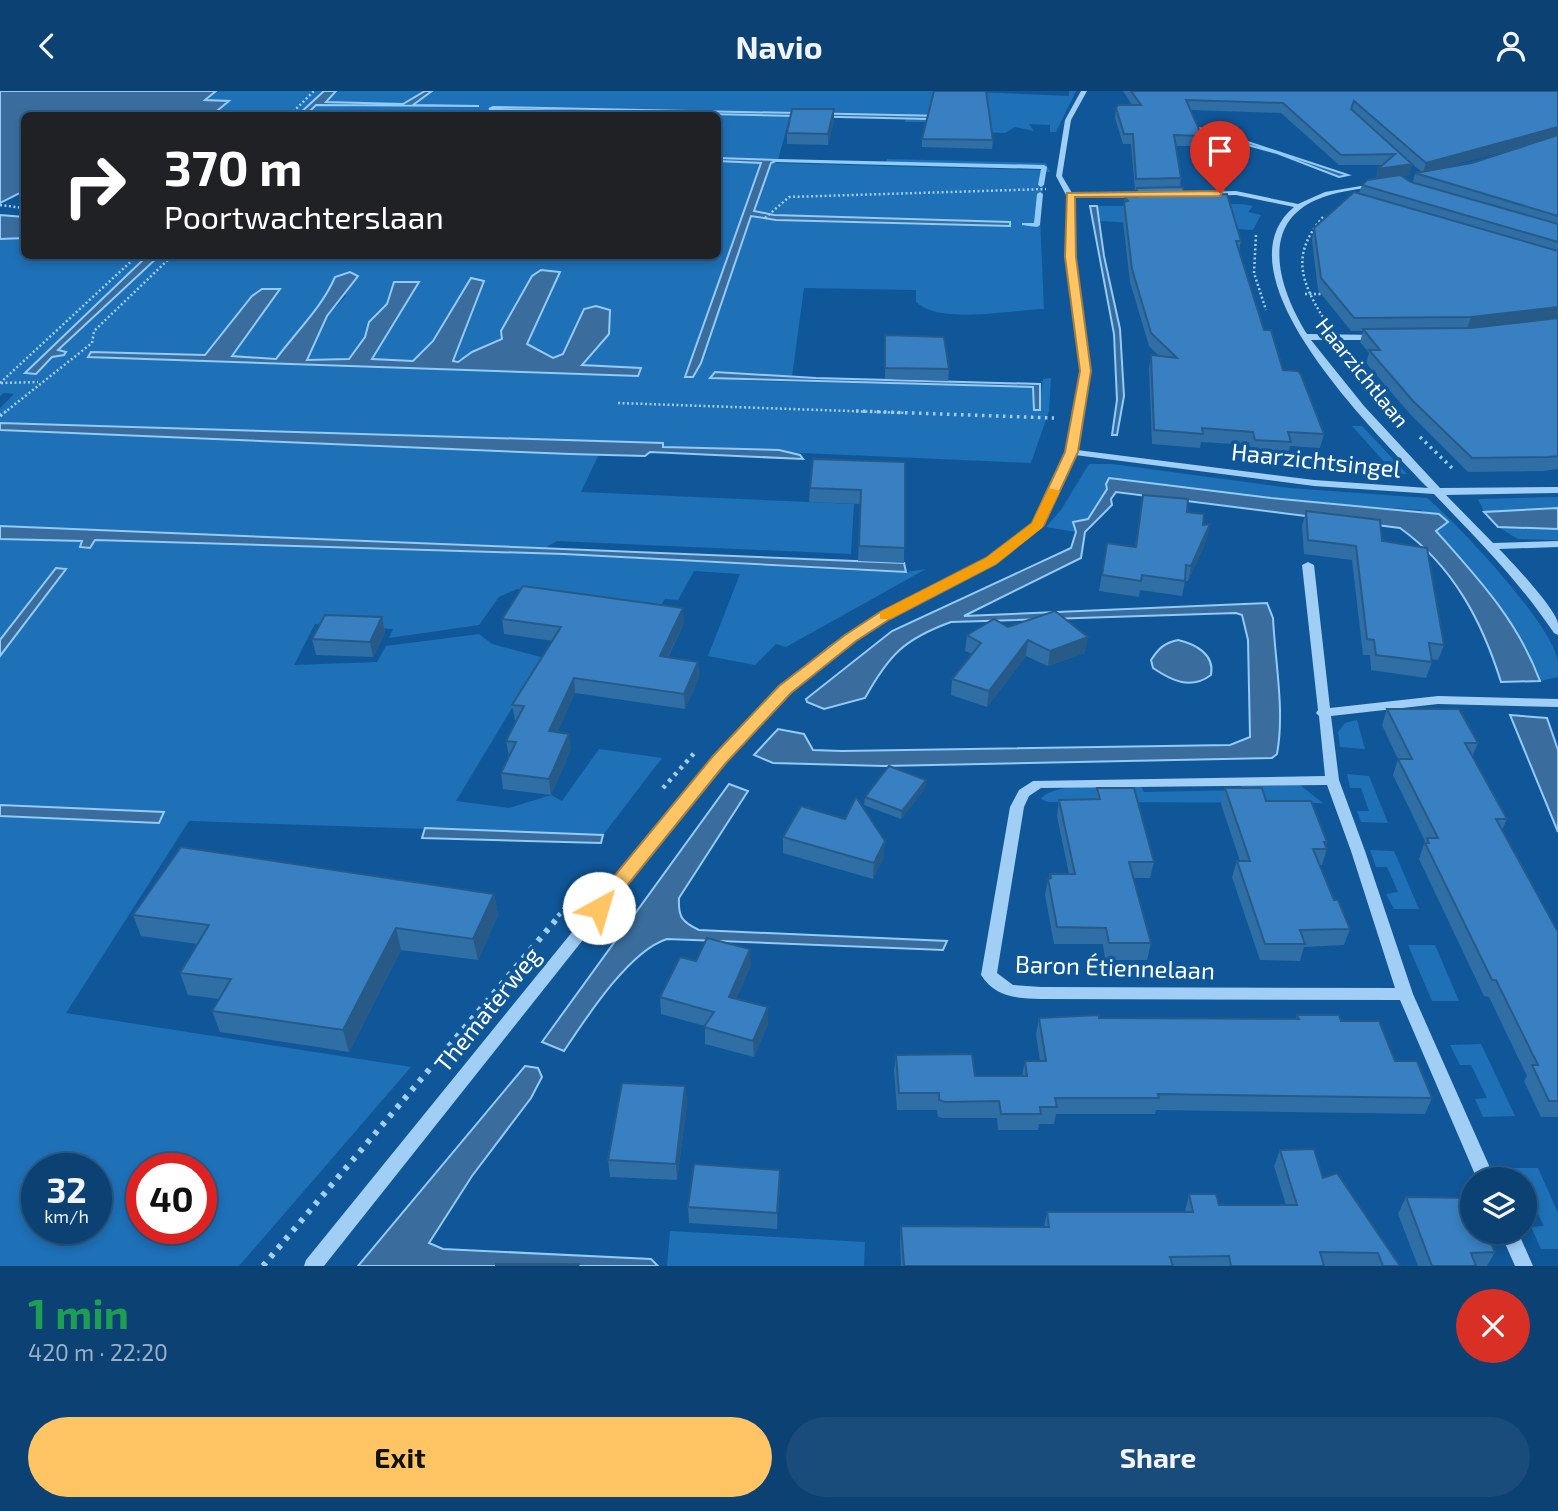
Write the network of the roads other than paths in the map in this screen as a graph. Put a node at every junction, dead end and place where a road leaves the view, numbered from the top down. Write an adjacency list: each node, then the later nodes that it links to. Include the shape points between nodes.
1 (1084, 91): 3 (street, Thematerweg, via 1068,120 1061,151 1059,176)
2 (1391, 182): 4 (street, Haarzichtlaan)
3 (1068, 192): 6 (street, via 1236,193); 9 (street, Thematerweg, via 1070,257 1085,371)
4 (1331, 192): 5 (street); 6 (street, Haarzichtlaan)
5 (1351, 198)
6 (1300, 206): 7 (street, Haarzichtlaan, via 1284,220 1275,239 1284,295)
7 (1304, 337): 8 (street); 11 (street, Haarzichtlaan)
8 (1386, 337)
9 (1072, 452): 11 (street, Haarzichtsingel, via 1292,482); 22 (street, Thematerweg, via 1038,525 991,561 833,649 785,689 689,797)
10 (1558, 490): 11 (street, Haarzichtsingel)
11 (1440, 494): 13 (street, Haarzichtlaan)
12 (1558, 544): 13 (street)
13 (1490, 546): 15 (street, Haarzichtlaan)
14 (1308, 565): 17 (street)
15 (1558, 631)
16 (1558, 703): 17 (street, via 1438,699)
17 (1322, 713): 18 (street)
18 (1332, 780): 19 (street); 19 (street, Baron Étiennelaan, via 1038,784 1024,793 1017,807 989,975 1009,991 1041,993)
19 (1405, 994): 20 (street)
20 (1481, 1167)
21 (1514, 1244): 23 (street)
22 (313, 1266)
23 (1524, 1266)

